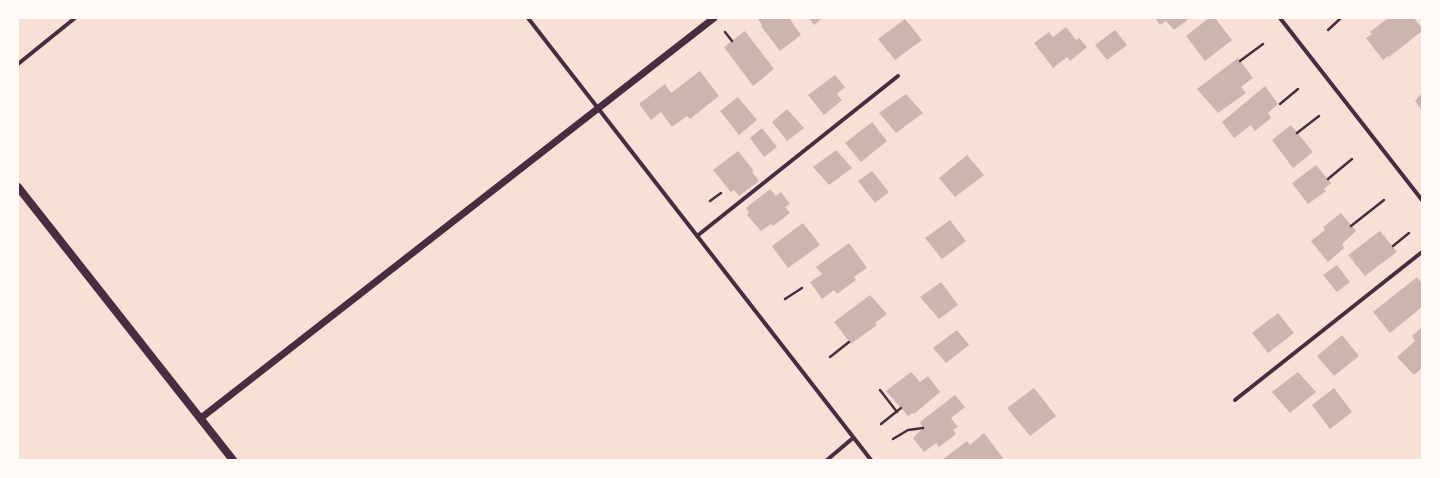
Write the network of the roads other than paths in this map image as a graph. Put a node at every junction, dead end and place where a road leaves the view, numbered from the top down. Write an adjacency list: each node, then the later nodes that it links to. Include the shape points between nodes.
1 (75, 18): 5 (street)
2 (528, 18): 7 (street)
3 (714, 18): 7 (street)
4 (1280, 18): 9 (street)
5 (18, 64)
6 (898, 76): 10 (street)
7 (597, 109): 10 (street); 13 (street)
8 (18, 186): 13 (main road)
9 (1422, 200)
10 (697, 236): 14 (street)
11 (1422, 252): 12 (street)
12 (1235, 400)
13 (201, 418): 15 (main road)
14 (853, 438): 16 (street); 17 (street)
15 (233, 460)
16 (827, 460)
17 (871, 460)

